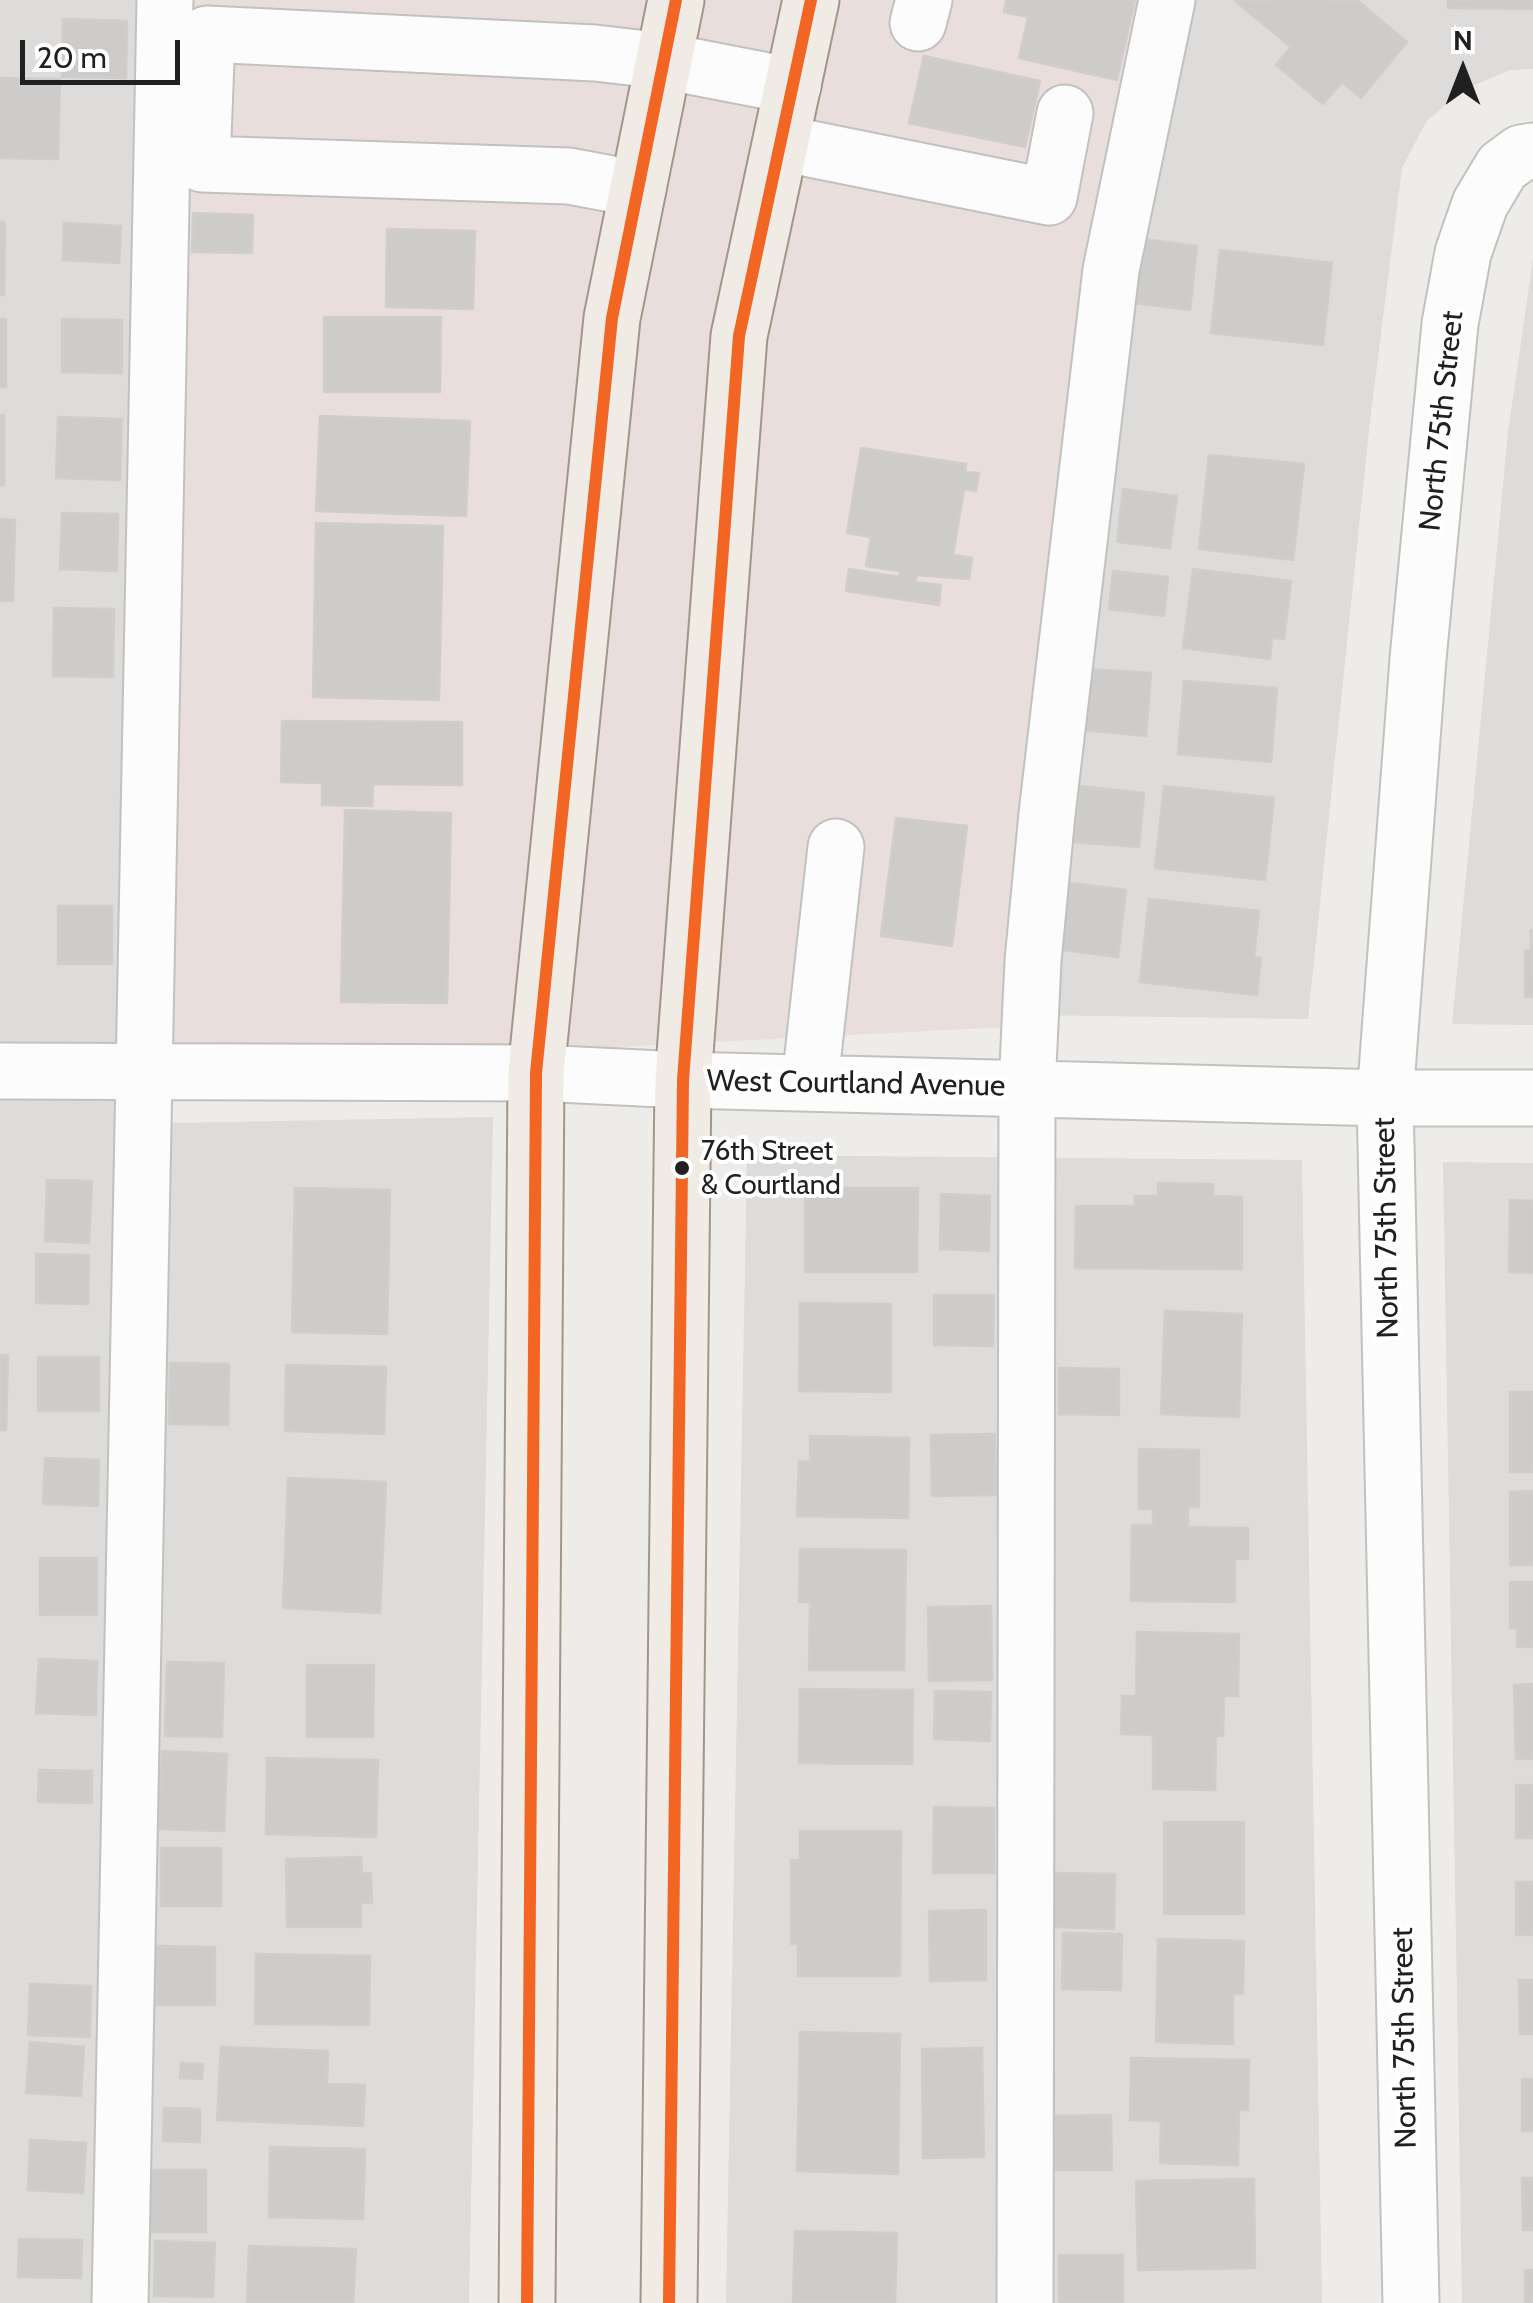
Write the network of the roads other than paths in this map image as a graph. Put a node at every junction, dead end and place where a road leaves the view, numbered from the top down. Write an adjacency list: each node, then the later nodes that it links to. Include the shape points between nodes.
1 (165, 0): 14 (street)
2 (676, 0): 6 (main road)
3 (811, 0): 7 (main road)
4 (1167, 0): 18 (street, via 1111,270 1047,814)
5 (261, 18): 6 (street); 11 (street, via 207,34 202,164 569,176)
6 (664, 61): 7 (street); 11 (main road)
7 (793, 86): 9 (main road)
8 (1064, 113): 9 (street, via 1049,197)
9 (781, 142): 16 (main road, via 739,336)
10 (1517, 159): 19 (street, North 75th Street, via 1480,204 1450,324)
11 (638, 189): 15 (main road, via 612,318)
12 (836, 847): 17 (street)
13 (0, 1071): 14 (street, West Courtland Avenue)
14 (144, 1071): 15 (street, West Courtland Avenue); 21 (street)
15 (536, 1073): 16 (street, West Courtland Avenue); 22 (main road)
16 (683, 1080): 17 (street, West Courtland Avenue); 23 (main road)
17 (810, 1082): 18 (street, West Courtland Avenue)
18 (1027, 1088): 19 (street, West Courtland Avenue); 24 (street)
19 (1384, 1098): 20 (street, West Courtland Avenue); 25 (street, North 75th Street)
20 (1533, 1098)
21 (120, 2303)
22 (527, 2303)
23 (669, 2303)
24 (1026, 2303)
25 (1411, 2303)

